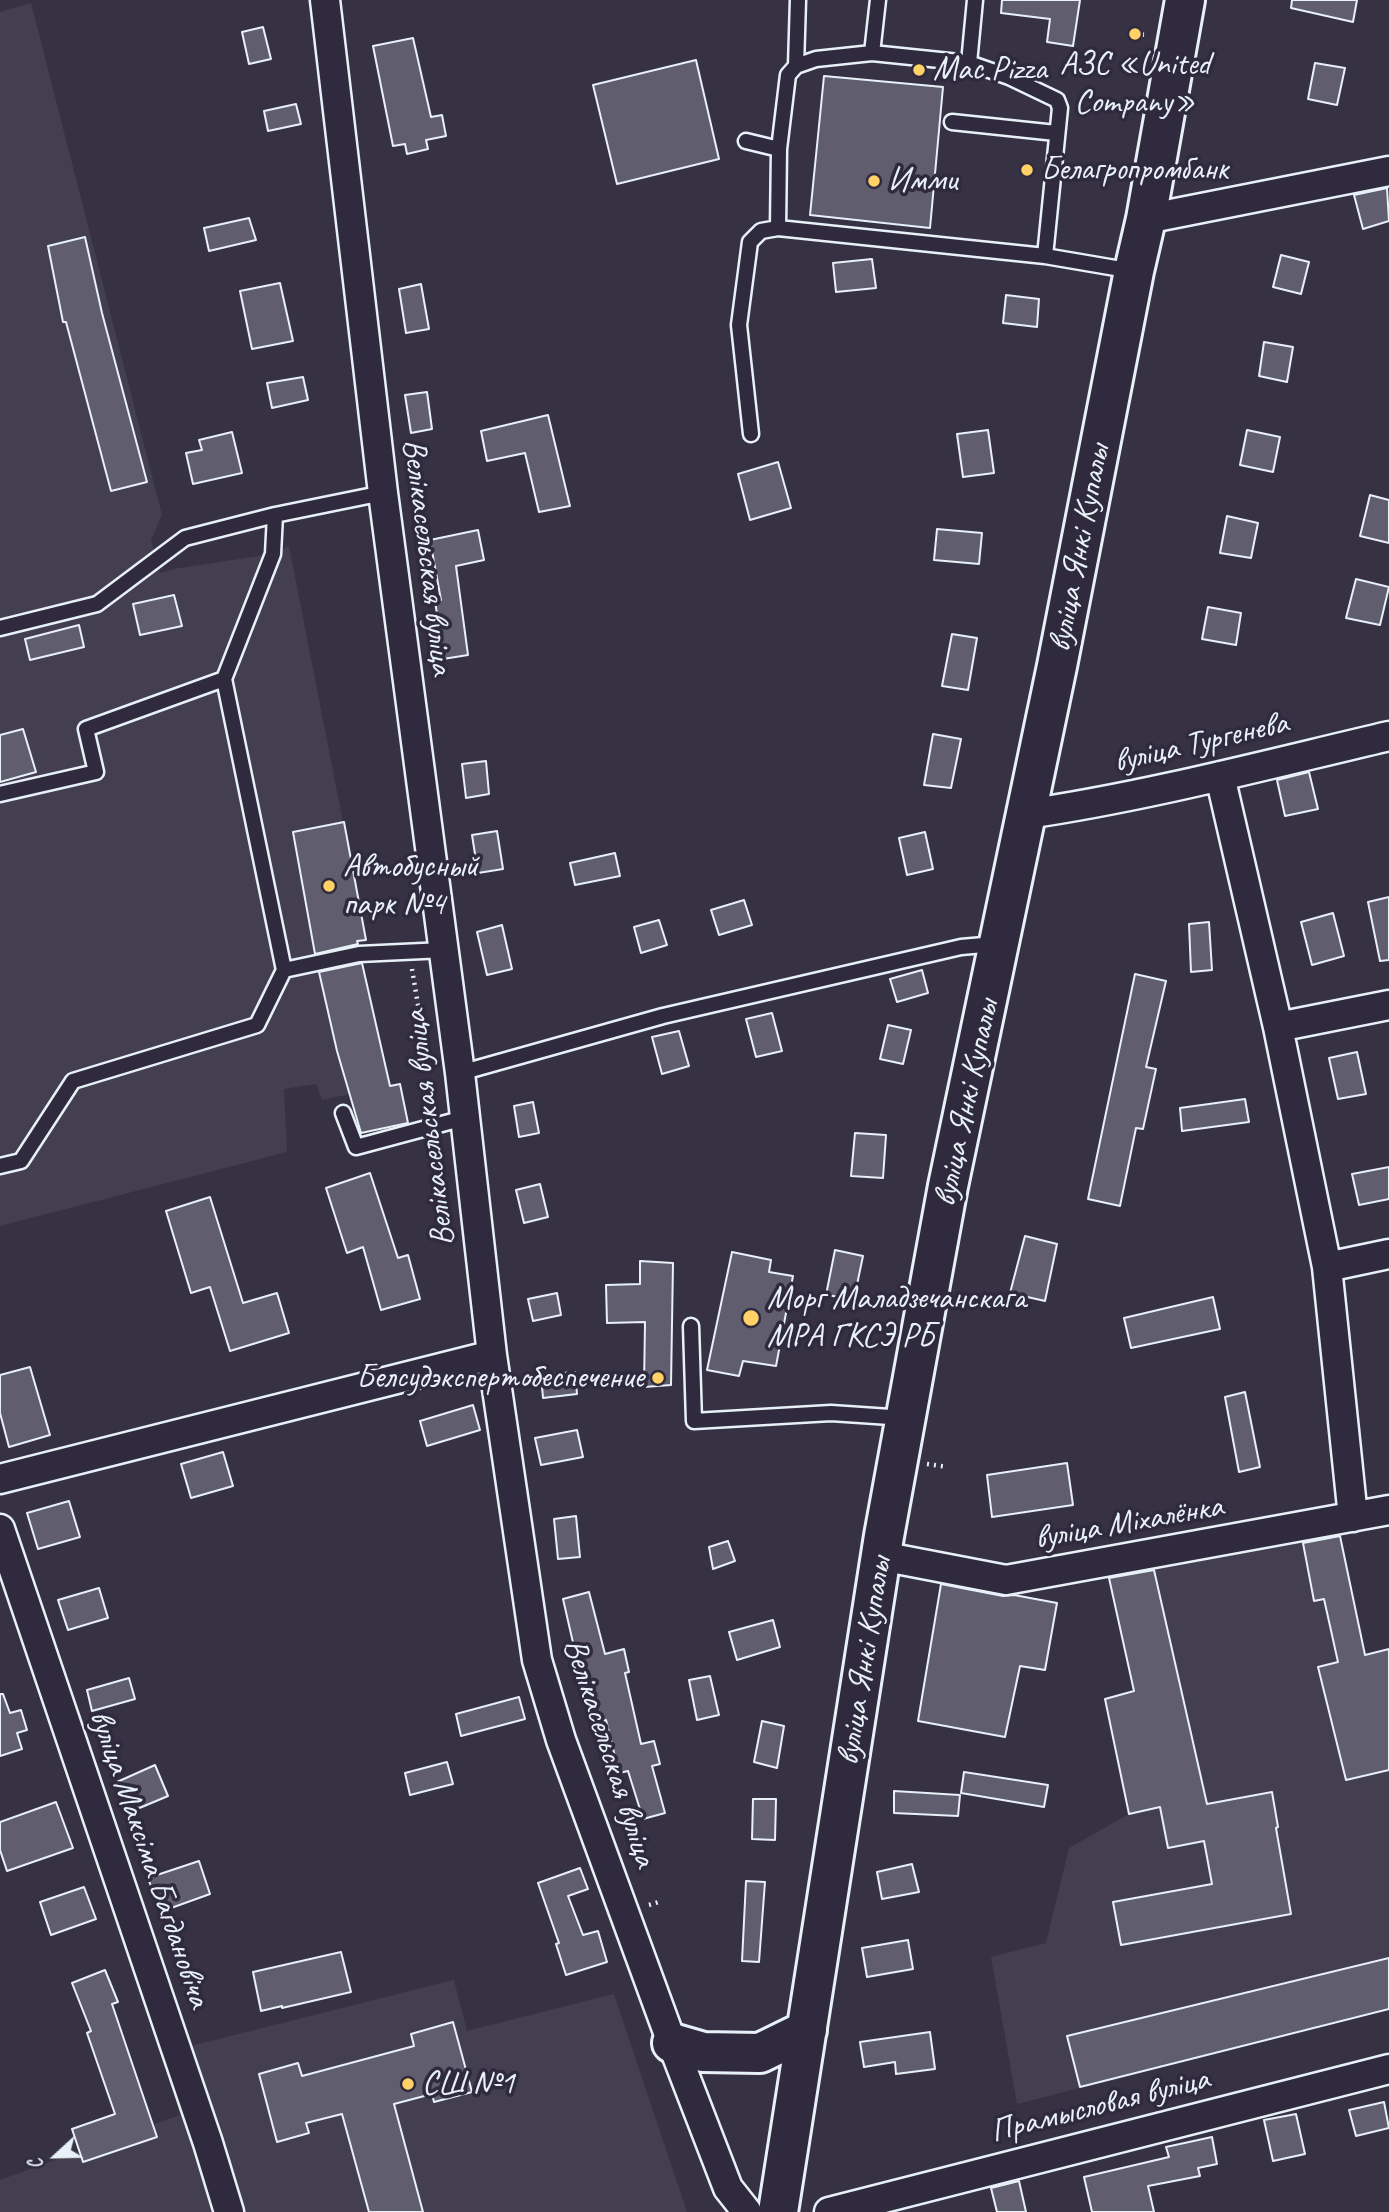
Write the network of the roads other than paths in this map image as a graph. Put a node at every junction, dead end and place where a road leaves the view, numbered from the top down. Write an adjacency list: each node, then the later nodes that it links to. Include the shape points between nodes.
1 (325, 0): 19 (street, Велікасельская вуліца)
2 (798, 0): 8 (lane)
3 (878, 0): 6 (lane)
4 (975, 0): 7 (lane)
5 (1185, 0): 14 (main road, вуліца Янкі Купалы)
6 (872, 53): 7 (lane); 8 (lane, via 816,59)
7 (969, 63): 10 (lane, via 1057,100)
8 (796, 66): 12 (lane, via 788,75)
9 (951, 122): 10 (lane)
10 (1056, 132): 16 (lane)
11 (746, 141): 12 (lane)
12 (779, 149): 15 (lane)
13 (1389, 170): 14 (street)
14 (1146, 219): 17 (main road, вуліца Янкі Купалы)
15 (779, 228): 16 (lane); 18 (lane, via 761,231 750,242 739,325)
16 (1045, 256): 17 (lane)
17 (1134, 271): 26 (main road, вуліца Янкі Купалы)
18 (751, 434)
19 (383, 493): 20 (lane); 28 (street, Велікасельская вуліца)
20 (275, 515): 21 (lane, via 185,538 97,604); 22 (lane, via 273,554)
21 (0, 628)
22 (224, 679): 25 (lane, via 86,729 96,772); 29 (lane)
23 (1389, 736): 24 (street, вуліца Тургенева)
24 (1220, 776): 26 (street, вуліца Тургенева); 31 (street)
25 (0, 794)
26 (1027, 814): 27 (main road, вуліца Янкі Купалы)
27 (1000, 944): 32 (lane, via 961,947 663,1016); 40 (main road, вуліца Янкі Купалы, via 948,1186)
28 (444, 950): 29 (lane, via 359,954); 32 (street, Велікасельская вуліца)
29 (284, 970): 35 (lane, via 257,1025 73,1081 21,1161)
30 (1389, 1005): 31 (street)
31 (1278, 1027): 37 (street)
32 (460, 1073): 34 (street, Велікасельская вуліца)
33 (343, 1113): 34 (lane, via 356,1147)
34 (464, 1118): 39 (street, Велікасельская вуліца)
35 (0, 1166)
36 (1389, 1254): 37 (street)
37 (1327, 1267): 43 (street)
38 (691, 1326): 40 (lane, via 694,1421 831,1413)
39 (492, 1355): 41 (street); 47 (street, Велікасельская вуліца, via 537,1660 561,1740)
40 (906, 1418): 45 (main road, вуліца Янкі Купалы)
41 (0, 1479)
42 (1389, 1510): 43 (street, вуліца Міхалёнка)
43 (1353, 1517): 45 (street, вуліца Міхалёнка, via 1006,1580)
44 (0, 1529): 49 (street, вуліца Максіма Багдановіча)
45 (881, 1556): 46 (main road, вуліца Янкі Купалы)
46 (807, 2030): 47 (main road, via 760,2053 703,2052); 51 (main road, вуліца Янкі Купалы)
47 (672, 2043): 50 (street, Велікасельская вуліца, via 728,2188)
48 (1389, 2069): 52 (street, Прамысловая вуліца)
49 (229, 2212)
50 (747, 2212)
51 (778, 2212)
52 (829, 2212)

